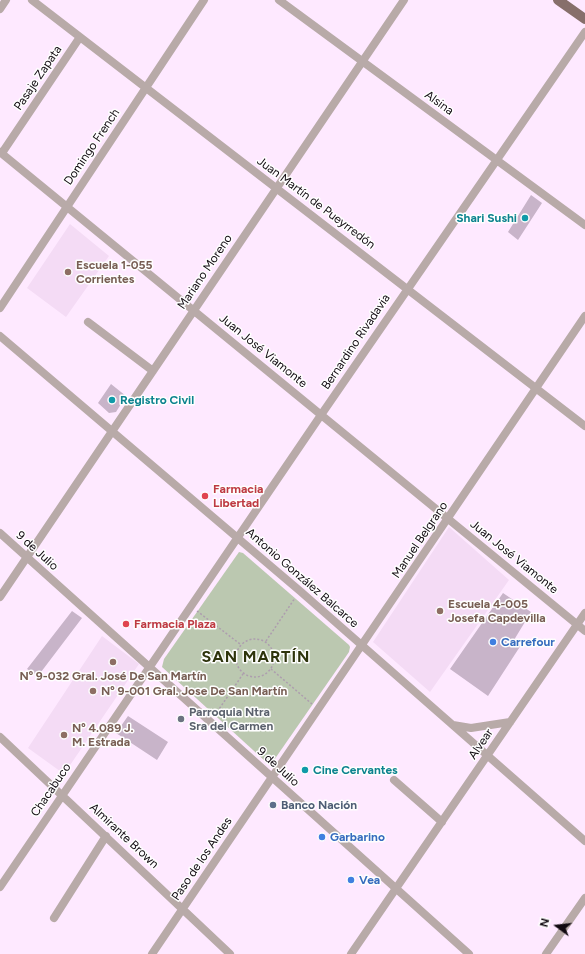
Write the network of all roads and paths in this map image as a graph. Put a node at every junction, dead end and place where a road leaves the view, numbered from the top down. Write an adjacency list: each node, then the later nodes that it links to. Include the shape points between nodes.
1 (6, 0): 7 (street)
2 (32, 0): 10 (street, Juan Martín de Pueyrredón)
3 (204, 0): 12 (street, Domingo French)
4 (279, 0): 11 (street, Alsina)
5 (404, 0): 11 (street, Mariano Moreno)
6 (558, 0): 8 (main road)
7 (0, 9)
8 (585, 19)
9 (585, 32): 14 (street, Bernardino Rivadavia)
10 (80, 37): 12 (street, Juan Martín de Pueyrredón); 13 (street, Pasaje Zapata)
11 (362, 62): 14 (street, Alsina); 15 (street, Mariano Moreno)
12 (146, 88): 15 (street, Juan Martín de Pueyrredón); 16 (street, Domingo French)
13 (1, 152): 16 (street, Juan José Viamonte)
14 (497, 160): 17 (street, Alsina); 18 (street, Bernardino Rivadavia)
15 (276, 189): 18 (street, Juan Martín de Pueyrredón); 20 (street, Mariano Moreno)
16 (67, 206): 19 (street, Domingo French); 20 (street, Juan José Viamonte)
17 (585, 225)
18 (408, 289): 25 (street, Juan Martín de Pueyrredón); 26 (street, Bernardino Rivadavia)
19 (0, 308)
20 (194, 310): 24 (street, Mariano Moreno); 26 (street, Juan José Viamonte)
21 (585, 316): 25 (street, Manuel Belgrano)
22 (88, 322): 24 (street)
23 (0, 336): 28 (street, Antonio González Balcarce)
24 (153, 371): 28 (street, Mariano Moreno)
25 (536, 389): 27 (street, Juan Martín de Pueyrredón); 29 (street, Manuel Belgrano)
26 (321, 415): 29 (street, Juan José Viamonte); 31 (street, Bernardino Rivadavia)
27 (585, 426)
28 (112, 431): 31 (street, Antonio González Balcarce); 32 (street, Mariano Moreno)
29 (449, 519): 37 (street, Juan José Viamonte); 41 (street, Manuel Belgrano)
30 (0, 533): 32 (street, 9 de Julio)
31 (238, 538): 33 (street, Antonio González Balcarce); 35 (street, Bernardino Rivadavia)
32 (27, 557): 34 (street, Mariano Moreno); 42 (street, 9 de Julio)
33 (300, 591): 39 (path); 41 (street, Antonio González Balcarce)
34 (0, 597)
35 (191, 607): 40 (path); 42 (street, Bernardino Rivadavia)
36 (585, 613): 37 (street, Alvear)
37 (577, 624): 38 (street, Juan José Viamonte); 47 (street, Alvear)
38 (585, 631)
39 (265, 641): 40 (path, via 252,638); 43 (path, via 272,648 274,656)
40 (241, 645): 44 (path, via 236,657 238,666)
41 (362, 646): 45 (street, Manuel Belgrano); 48 (street, Antonio González Balcarce)
42 (149, 667): 46 (street, 9 de Julio); 53 (street, Chacabuco)
43 (271, 669): 44 (path, via 256,677); 45 (path)
44 (244, 673): 46 (path)
45 (319, 709): 51 (street, Manuel Belgrano)
46 (210, 722): 51 (street, 9 de Julio)
47 (510, 722): 48 (street, via 471,728); 50 (street, Alvear)
48 (454, 725): 50 (street, Antonio González Balcarce)
49 (0, 737): 53 (street, Almirante Brown)
50 (487, 755): 54 (street, Alvear); 56 (street, Antonio González Balcarce)
51 (272, 777): 58 (street, 9 de Julio); 60 (street, Paso de los Andes)
52 (394, 780): 54 (street)
53 (62, 794): 55 (street, Almirante Brown); 57 (street, Chacabuco)
54 (442, 822): 58 (street, Alvear)
55 (106, 836): 60 (street, Almirante Brown); 61 (street)
56 (585, 841)
57 (0, 887)
58 (396, 889): 64 (street, Alvear); 65 (street, 9 de Julio)
59 (585, 898): 66 (street)
60 (183, 909): 62 (street, Paso de los Andes); 63 (street, Almirante Brown)
61 (54, 918)
62 (152, 954)
63 (230, 954)
64 (351, 954)
65 (469, 954)
66 (546, 954)

